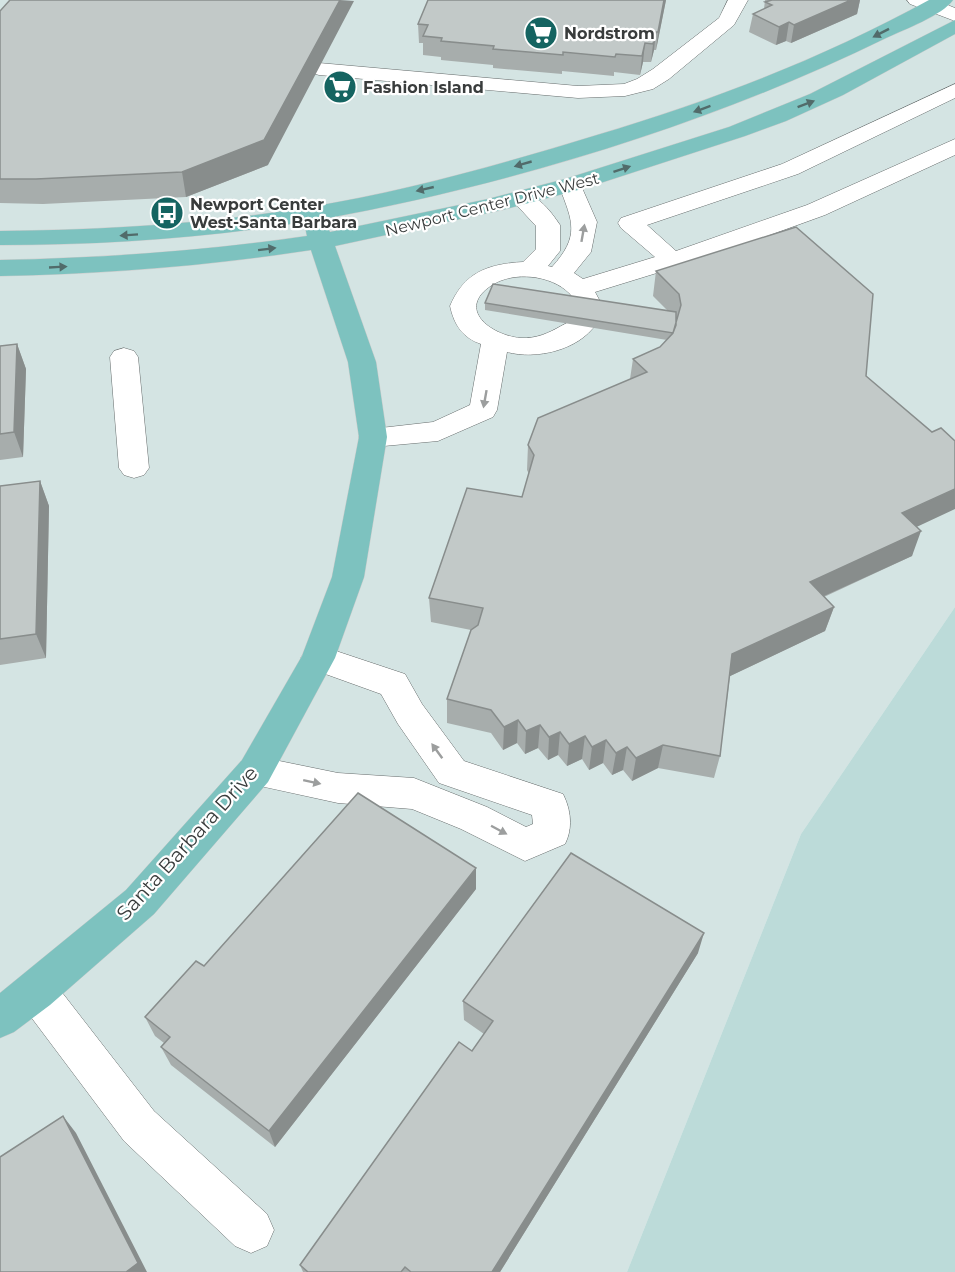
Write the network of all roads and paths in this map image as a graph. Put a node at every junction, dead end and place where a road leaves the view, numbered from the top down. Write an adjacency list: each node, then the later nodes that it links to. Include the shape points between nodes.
1 (738, 0): 5 (lane, via 727,21 661,74 625,90 578,92)
2 (931, 2): 3 (lane); 12 (main road, Newport Center Drive West, one-way to 12, via 848,50 693,113 482,176)
3 (955, 15)
4 (955, 26): 10 (main road, Newport Center Drive West, one-way to 4, via 816,100)
5 (319, 69)
6 (955, 90): 8 (lane)
7 (955, 146): 9 (lane)
8 (880, 147): 9 (lane); 13 (lane, via 790,168)
9 (924, 162): 17 (lane, via 816,210)
10 (571, 186): 11 (main road, Newport Center Drive West); 20 (lane, one-way to 10, via 585,222)
11 (523, 199): 15 (main road, Newport Center Drive West); 19 (lane, via 548,225 548,251)
12 (312, 214): 14 (main road, Newport Center Drive West, one-way to 14, via 176,232); 15 (main road, Santa Barbara Drive)
13 (653, 216): 16 (lane, via 630,223); 17 (lane)
14 (0, 238)
15 (321, 243): 18 (main road, Newport Center Drive West, one-way to 15, via 149,262); 23 (main road, Santa Barbara Drive, via 363,362)
16 (664, 252)
17 (696, 253): 20 (lane)
18 (0, 268)
19 (530, 268): 20 (lane); 21 (lane, via 491,274 465,294 462,307 466,321)
20 (577, 298): 21 (lane, via 563,339 535,346)
21 (495, 341): 23 (lane, one-way to 23, via 483,410 438,431)
22 (124, 357): 24 (lane)
23 (373, 437): 25 (main road, Santa Barbara Drive, via 348,577)
24 (134, 468)
25 (318, 658): 26 (main road, Santa Barbara Drive); 26 (lane, one-way to 25, via 338,788 414,794 474,818 525,845 552,833 550,805 452,772 393,684)
26 (255, 771): 27 (main road, Santa Barbara Drive, via 140,902)
27 (36, 992): 28 (main road, Santa Barbara Drive); 29 (lane, via 139,1126)
28 (0, 1018)
29 (251, 1230)

